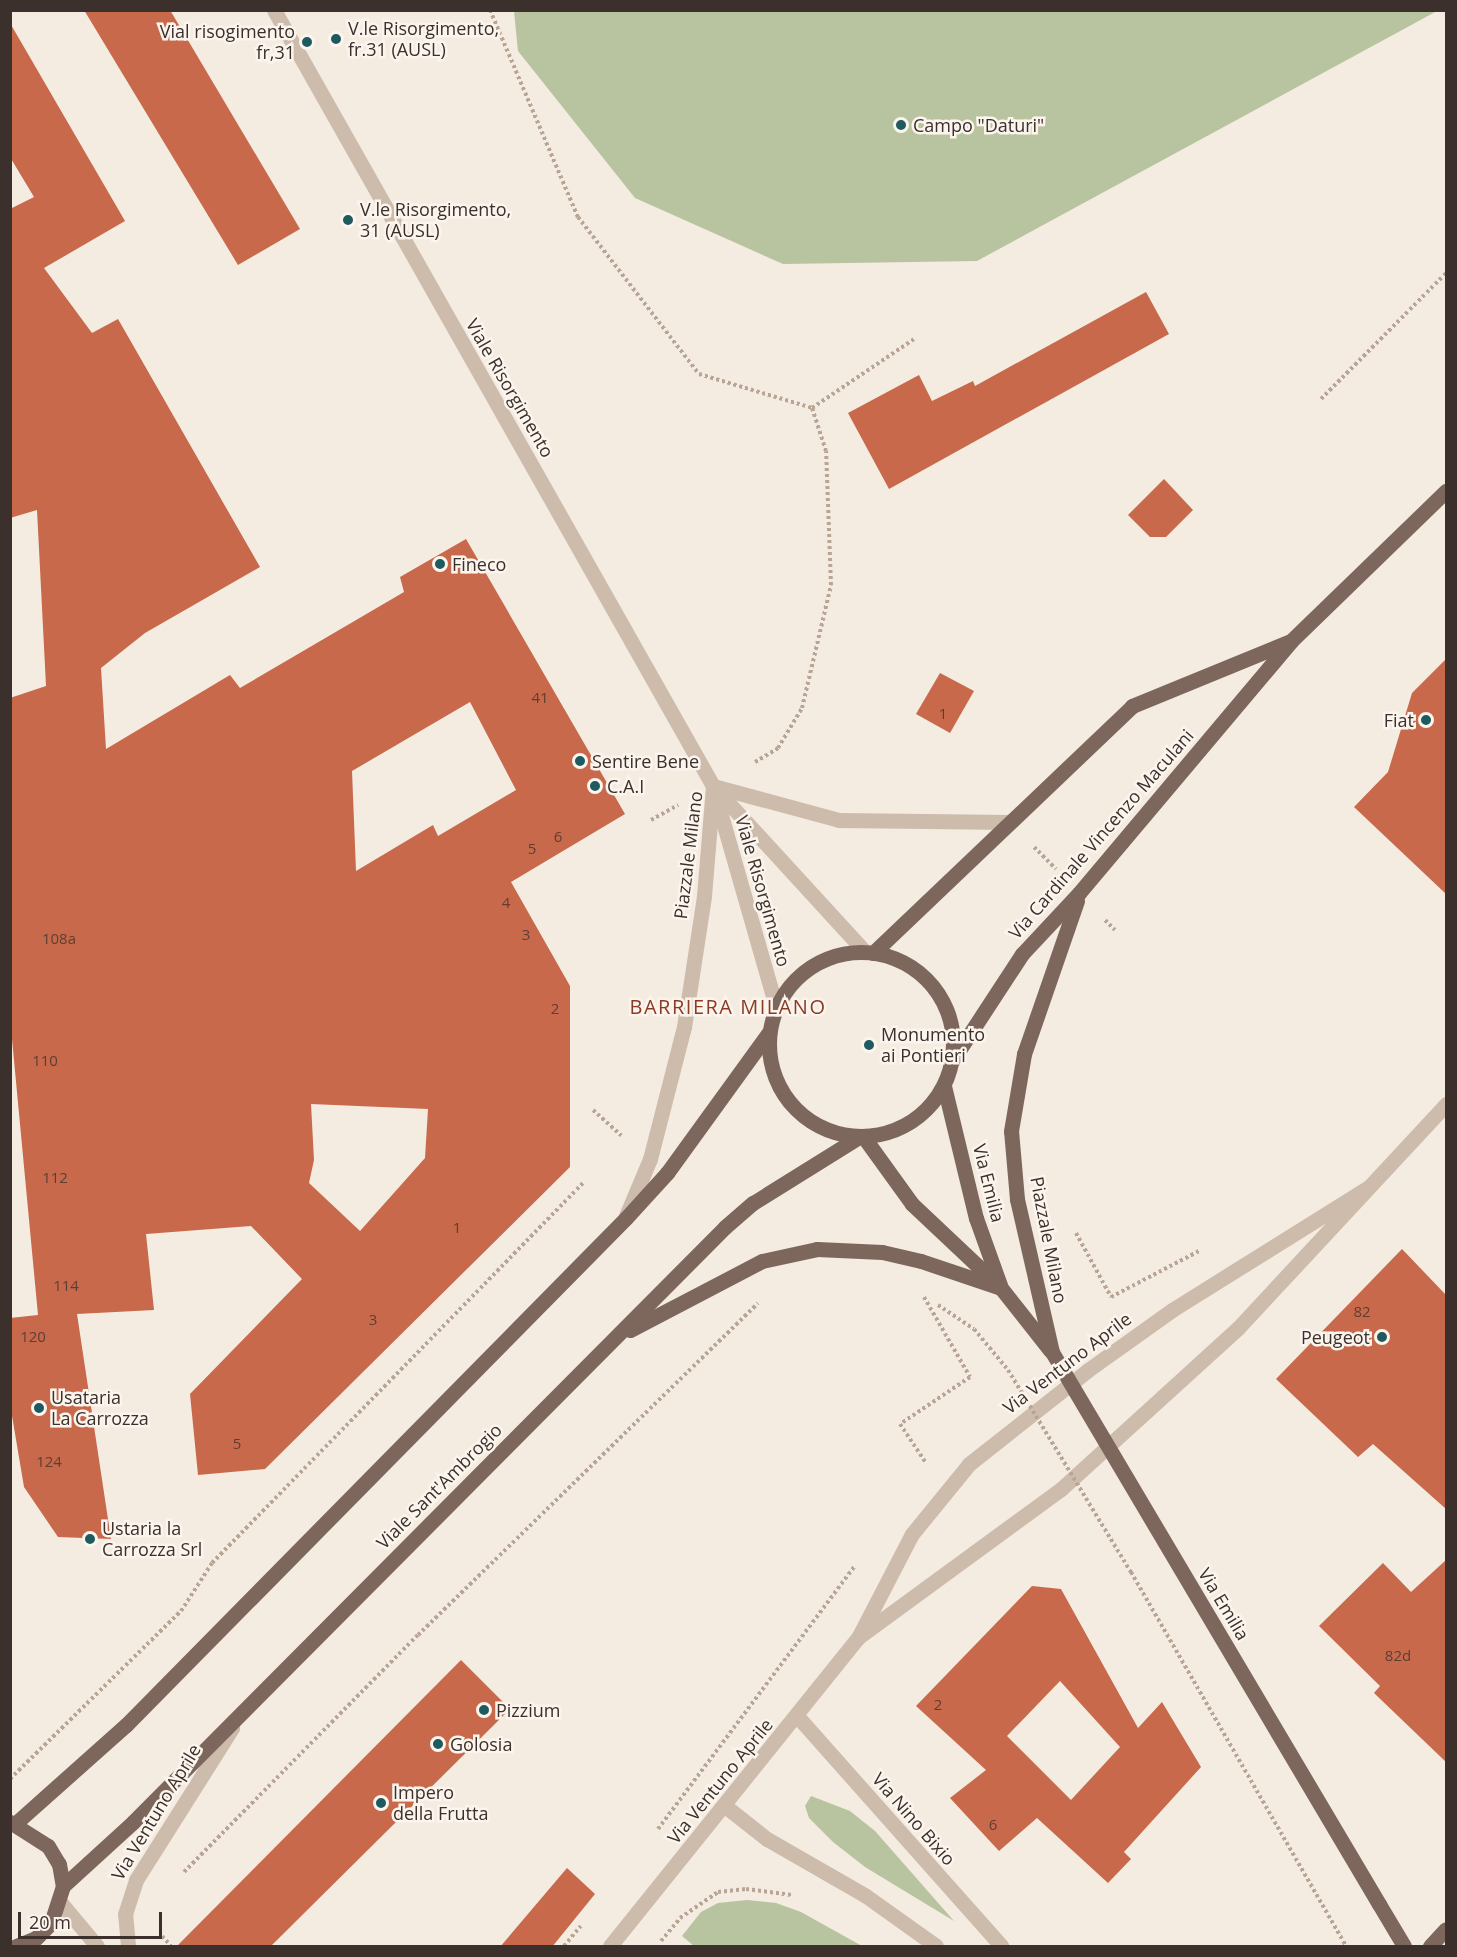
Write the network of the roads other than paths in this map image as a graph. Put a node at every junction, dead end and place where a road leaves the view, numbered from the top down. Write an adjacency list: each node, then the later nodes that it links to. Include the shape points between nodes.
1 (274, 10): 4 (street, Viale Risorgimento)
2 (1446, 490): 3 (main road, Via Cardinale Vincenzo Maculani)
3 (1291, 641): 5 (main road, Via Cardinale Vincenzo Maculani, via 1132,706); 6 (main road, Via Cardinale Vincenzo Maculani)
4 (713, 786): 5 (street, Piazzale Milano, via 839,820); 7 (street, Viale Risorgimento); 8 (street, Viale Risorgimento); 15 (street, Piazzale Milano, via 704,896 684,1027 650,1160)
5 (1010, 822): 7 (main road, Via Cardinale Vincenzo Maculani)
6 (1080, 893): 10 (main road, Via Cardinale Vincenzo Maculani, via 1022,954); 18 (main road, Piazzale Milano, via 1045,984 1024,1054 1011,1131 1017,1199)
7 (868, 952): 8 (main road, via 836,955 812,966 790,983); 10 (main road, via 890,955 914,967 933,985 947,1008 953,1034)
8 (776, 1007): 9 (main road)
9 (769, 1032): 13 (main road, via 771,1063 782,1092 802,1115 829,1131); 15 (main road, via 667,1173)
10 (952, 1061): 11 (main road)
11 (944, 1086): 13 (main road, via 930,1107 909,1124 885,1134); 16 (main road, Via Emilia, via 976,1218)
12 (1446, 1104): 14 (street, Via Ventuno Aprile)
13 (861, 1137): 16 (main road, Via Emilia, via 912,1204); 17 (main road, Viale Sant'Ambrogio, via 753,1203)
14 (1367, 1188): 19 (street, Via Ventuno Aprile, via 1238,1328 1061,1489); 19 (street, Via Ventuno Aprile, via 1172,1310 969,1464 912,1534)
15 (626, 1218): 23 (main road, via 126,1725)
16 (1001, 1288): 17 (main road, via 882,1252 817,1249 762,1261); 18 (main road, Via Emilia)
17 (616, 1337): 20 (main road, Viale Sant'Ambrogio)
18 (1052, 1352): 33 (main road, Via Emilia, bridge)
19 (858, 1638): 21 (street, Via Ventuno Aprile)
20 (245, 1706): 24 (main road, Viale Sant'Ambrogio, via 133,1822); 29 (street, Via Ventuno Aprile, via 136,1880 125,1914)
21 (798, 1717): 22 (street, Via Ventuno Aprile); 32 (street, Via Nino Bixio)
22 (725, 1806): 30 (street, Via Ventuno Aprile); 31 (street, via 767,1839 866,1896)
23 (14, 1822): 24 (main road, via 48,1846 59,1864)
24 (63, 1886): 25 (main road)
25 (61, 1903): 27 (main road, via 51,1923 36,1938); 28 (street)
26 (1446, 1929): 34 (main road)
27 (17, 1946)
28 (97, 1947)
29 (128, 1947)
30 (610, 1947)
31 (936, 1947)
32 (1001, 1947)
33 (1404, 1947)
34 (1430, 1947)

